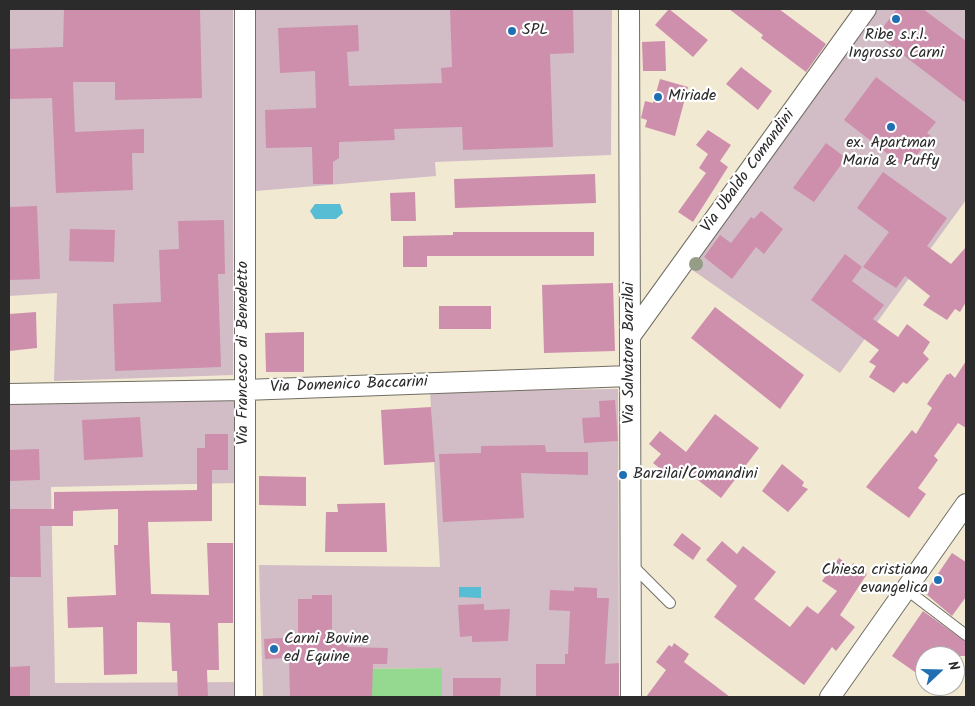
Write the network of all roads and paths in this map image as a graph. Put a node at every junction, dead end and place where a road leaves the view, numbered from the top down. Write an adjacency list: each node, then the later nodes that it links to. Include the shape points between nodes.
1 (245, 9): 6 (street, Via Francesco di Benedetto)
2 (629, 9): 4 (street, Via Salvatore Barzilai)
3 (866, 9): 4 (street, Via Ubaldo Comandini)
4 (631, 335): 5 (street, Via Salvatore Barzilai)
5 (630, 376): 6 (street, Via Domenico Baccarini); 9 (street, Via Salvatore Barzilai)
6 (244, 390): 7 (street, Via Domenico Baccarini); 13 (street, Via Francesco di Benedetto)
7 (9, 394)
8 (966, 504): 10 (street)
9 (631, 564): 11 (lane); 14 (street, Via Salvatore Barzilai)
10 (907, 590): 12 (lane); 15 (street)
11 (670, 603)
12 (966, 635)
13 (246, 697)
14 (631, 697)
15 (830, 697)

